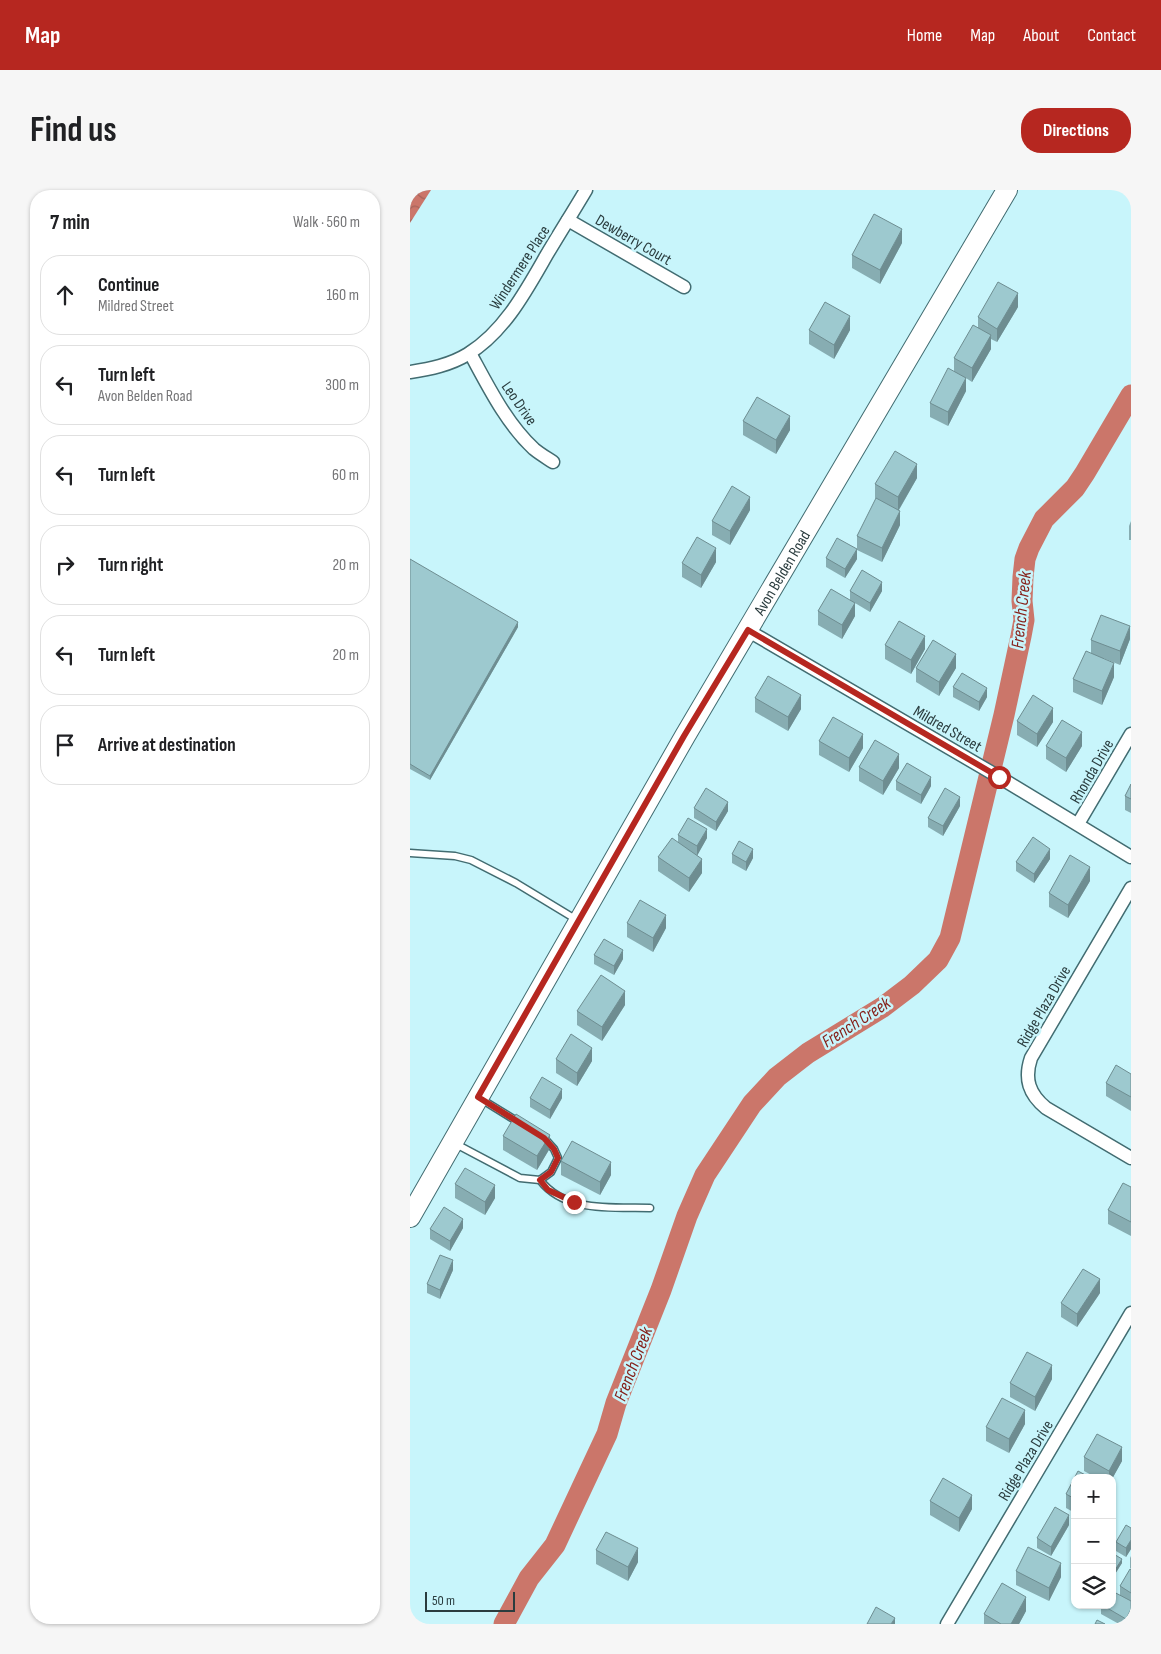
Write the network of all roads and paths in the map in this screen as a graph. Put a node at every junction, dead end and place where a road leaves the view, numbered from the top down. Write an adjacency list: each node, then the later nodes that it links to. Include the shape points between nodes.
1 (586, 190): 3 (street, Windermere Place)
2 (1007, 190): 8 (main road, Avon Belden Road)
3 (568, 220): 4 (street, Dewberry Court); 5 (street, Windermere Place, via 509,315)
4 (684, 286)
5 (470, 353): 6 (street, Windermere Place, via 452,362); 7 (street, Leo Drive, via 519,431 535,449)
6 (410, 372)
7 (553, 462)
8 (748, 630): 10 (street, Mildred Street); 14 (main road, Avon Belden Road)
9 (1131, 734): 10 (street, Rhonda Drive)
10 (1078, 824): 12 (street, Mildred Street)
11 (410, 853): 14 (lane, via 471,860)
12 (1131, 857)
13 (1131, 888): 19 (street, Ridge Plaza Drive, via 1031,1058 1027,1078 1032,1094 1042,1105)
14 (578, 921): 15 (main road, Avon Belden Road)
15 (478, 1097): 16 (lane); 18 (main road, Avon Belden Road)
16 (527, 1128)
17 (536, 1133): 20 (lane, via 549,1143 558,1158 551,1172)
18 (453, 1142): 20 (lane, via 520,1178); 22 (main road, Avon Belden Road)
19 (1131, 1158)
20 (540, 1180): 21 (lane, via 548,1190 574,1202)
21 (650, 1208)
22 (410, 1217)
23 (1131, 1313): 24 (street, Ridge Plaza Drive)
24 (947, 1624)

